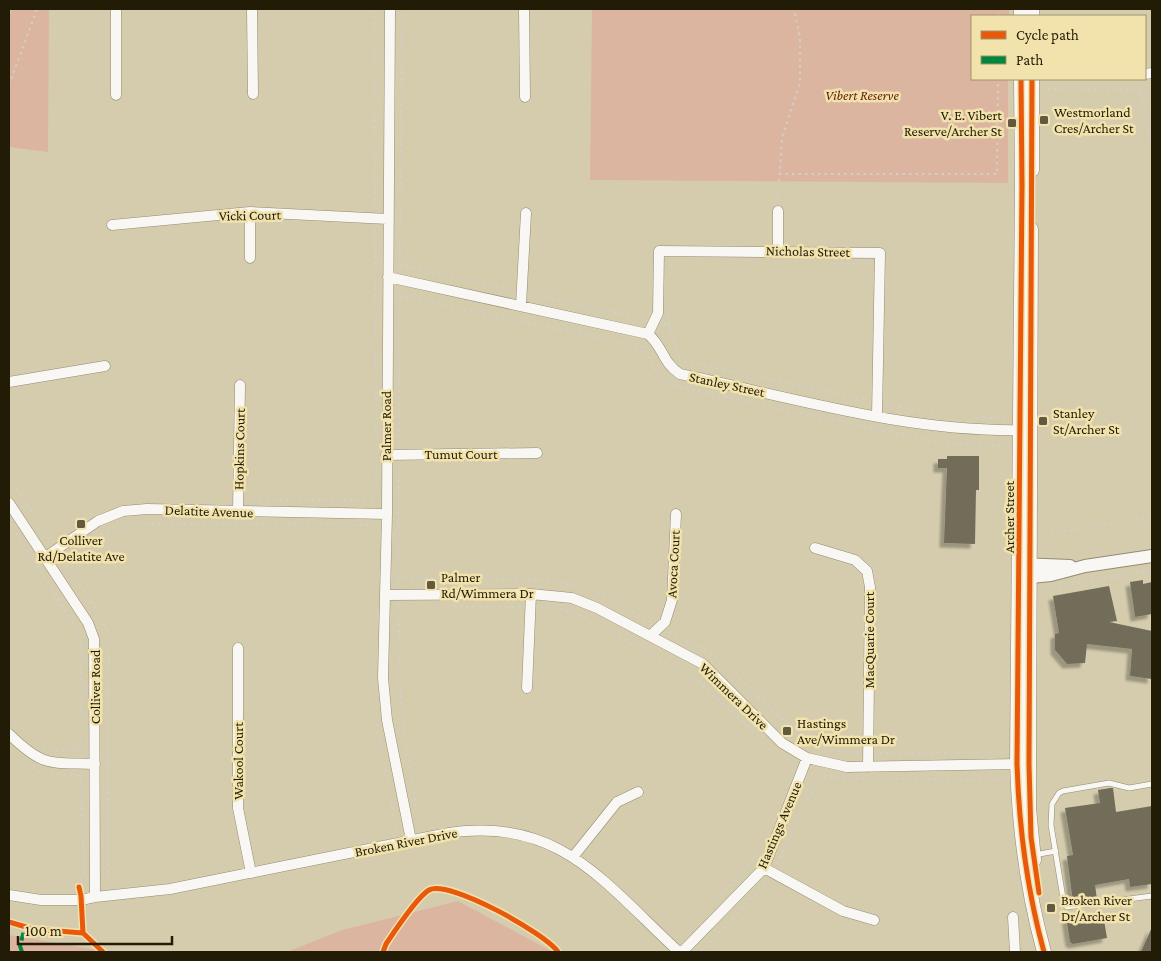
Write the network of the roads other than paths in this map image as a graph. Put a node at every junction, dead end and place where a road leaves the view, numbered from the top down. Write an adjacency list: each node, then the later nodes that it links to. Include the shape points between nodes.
1 (116, 9): 8 (street)
2 (252, 9): 7 (street)
3 (390, 9): 14 (street, Palmer Road)
4 (524, 9): 9 (street)
5 (1021, 80): 10 (main road, Archer Street)
6 (1032, 80): 10 (main road, Archer Street)
7 (253, 94)
8 (116, 95)
9 (525, 97)
10 (1027, 149): 25 (main road, Archer Street)
11 (778, 211): 16 (street)
12 (250, 212): 14 (street, Vicki Court); 15 (street, Vicki Court); 17 (street)
13 (526, 213): 19 (street)
14 (388, 219): 18 (street, Palmer Road)
15 (112, 225)
16 (778, 250): 20 (street, Nicholas Street, via 659,251 658,313); 24 (street, Nicholas Street, via 880,253)
17 (250, 258)
18 (388, 277): 19 (street); 27 (street, Palmer Road)
19 (521, 305): 20 (street)
20 (648, 334): 24 (street, Stanley Street, via 658,343 668,366 680,374)
21 (105, 366): 22 (street)
22 (9, 382)
23 (240, 386): 29 (street, Hopkins Court)
24 (877, 416): 25 (street, Stanley Street, via 953,429)
25 (1025, 430): 35 (main road, Archer Street)
26 (537, 453): 27 (street, Tumut Court)
27 (386, 455): 30 (street, Palmer Road)
28 (9, 503): 34 (street, Colliver Road)
29 (238, 512): 30 (street, Delatite Avenue); 34 (street, Delatite Avenue, via 123,511 98,521)
30 (387, 514): 37 (street, Palmer Road)
31 (676, 514): 38 (street, Avoca Court, via 672,600 665,622)
32 (815, 548): 45 (street, MacQuarie Court, via 855,560 867,571 870,587)
33 (1152, 556): 35 (street)
34 (44, 558): 43 (street, Colliver Road, via 88,623 94,639)
35 (1025, 571): 44 (main road, Archer Street)
36 (531, 594): 37 (street, Wimmera Drive); 38 (street, Wimmera Drive, via 572,598); 40 (street)
37 (385, 595): 48 (street, Palmer Road, via 383,678 387,720)
38 (650, 636): 42 (street, Wimmera Drive, via 703,664 782,743)
39 (238, 648): 53 (street, Wakool Court, via 238,808)
40 (527, 688)
41 (9, 734): 43 (street, via 36,758 54,764)
42 (807, 758): 45 (street, Wimmera Drive, via 847,767); 52 (street, Hastings Avenue)
43 (95, 764): 56 (street, Colliver Road)
44 (1023, 764): 45 (street, Wimmera Drive); 50 (main road, Archer Street, via 1026,838)
45 (868, 766)
46 (1152, 784): 49 (lane, via 1128,788 1109,783 1061,792 1052,806)
47 (638, 792): 51 (street, via 617,802)
48 (411, 840): 51 (street, Broken River Drive, via 461,831 496,830 532,837); 53 (street, Broken River Drive)
49 (1056, 851): 50 (lane); 55 (lane, via 1067,907)
50 (1031, 854): 62 (main road, Archer Street, via 1036,925)
51 (573, 857): 60 (street, Broken River Drive)
52 (764, 868): 59 (street, via 843,911); 60 (street, Hastings Avenue)
53 (251, 873): 56 (street, Broken River Drive, via 170,889)
54 (9, 895): 57 (street, Broken River Drive)
55 (1152, 896)
56 (95, 897): 57 (street, Broken River Drive); 57 (street, Broken River Drive, via 80,891)
57 (41, 900)
58 (1013, 917): 61 (street)
59 (874, 920)
60 (681, 952)
61 (1015, 952)
62 (1044, 952)

